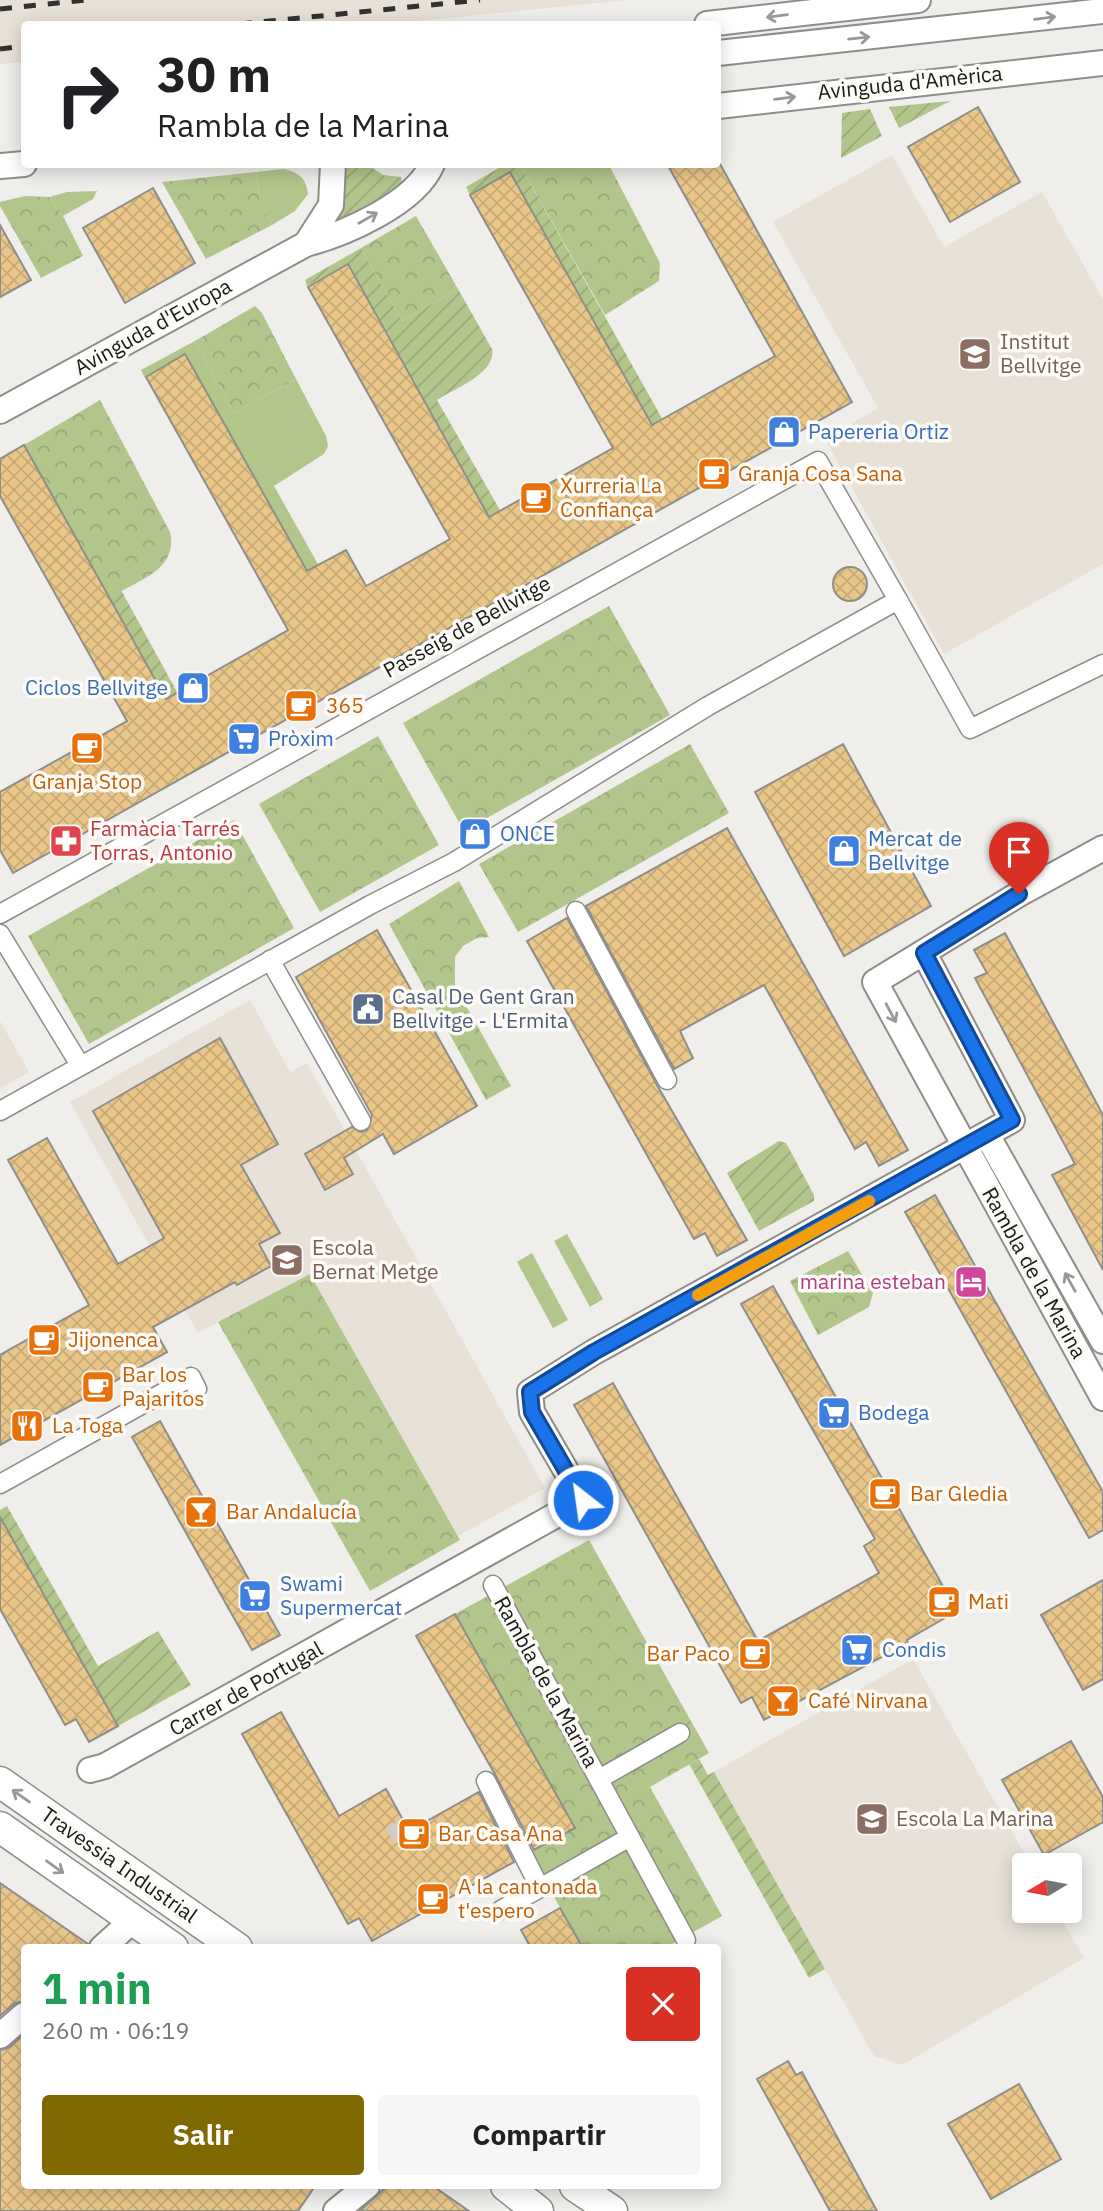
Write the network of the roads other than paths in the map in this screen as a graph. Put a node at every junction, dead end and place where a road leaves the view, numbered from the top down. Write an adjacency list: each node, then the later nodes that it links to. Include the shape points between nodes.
1 (918, 0): 3 (street, one-way to 3)
2 (1103, 11): 4 (street, one-way to 2)
3 (721, 22)
4 (721, 53)
5 (1103, 63): 6 (street, Avinguda d'Amèrica, one-way to 5)
6 (721, 106)
7 (21, 164): 8 (street)
8 (0, 166)
9 (430, 168): 11 (street, Avinguda d'Europa, one-way to 9, via 335,237 409,194 420,186)
10 (330, 170): 11 (street, Avinguda d'Europa, via 331,205)
11 (306, 244): 12 (street, Avinguda d'Europa)
12 (0, 411)
13 (898, 600): 14 (street, Passeig de Bellvitge, via 970,729); 17 (street, Passeig de Bellvitge, via 818,461); 20 (street, via 708,706 454,862)
14 (1103, 664)
15 (1103, 848): 19 (street, Rambla de la Marina)
16 (576, 911): 22 (street)
17 (0, 914)
18 (0, 934): 21 (street)
19 (924, 953): 25 (street, via 1012,1120); 26 (street, Rambla de la Marina, one-way to 26, via 875,982)
20 (270, 960): 21 (street); 24 (street)
21 (80, 1065): 23 (street)
22 (667, 1080)
23 (0, 1111)
24 (361, 1121)
25 (987, 1135): 26 (street); 27 (street, Rambla de la Marina, one-way to 25)
26 (964, 1149): 29 (street, Rambla de la Marina); 33 (street, Carrer de Portugal, via 681,1303 530,1392 532,1412 583,1500 192,1720)
27 (1103, 1341)
28 (197, 1379): 30 (street)
29 (1103, 1398)
30 (0, 1484)
31 (493, 1585): 34 (street, Rambla de la Marina)
32 (680, 1733): 34 (street, Rambla de la Marina)
33 (90, 1770)
34 (599, 1779): 38 (street, Rambla de la Marina)
35 (486, 1781): 39 (street)
36 (0, 1782): 45 (street, Travessia Industrial, one-way to 36)
37 (0, 1827): 41 (street, Travessia Industrial, one-way to 41)
38 (631, 1837): 39 (street); 42 (street, Rambla de la Marina)
39 (540, 1888): 40 (street)
40 (501, 1910)
41 (133, 1920): 43 (street); 44 (street, Travessia Industrial)
42 (687, 1940)
43 (106, 1944)
44 (167, 1944)
45 (231, 1944)
46 (21, 2018): 47 (street)
47 (0, 2036)
48 (363, 2189): 51 (street)
49 (510, 2189): 52 (street)
50 (579, 2189): 55 (street)
51 (336, 2211)
52 (538, 2211)
53 (572, 2211): 54 (street, via 577,2207)
54 (594, 2211)
55 (612, 2211)

